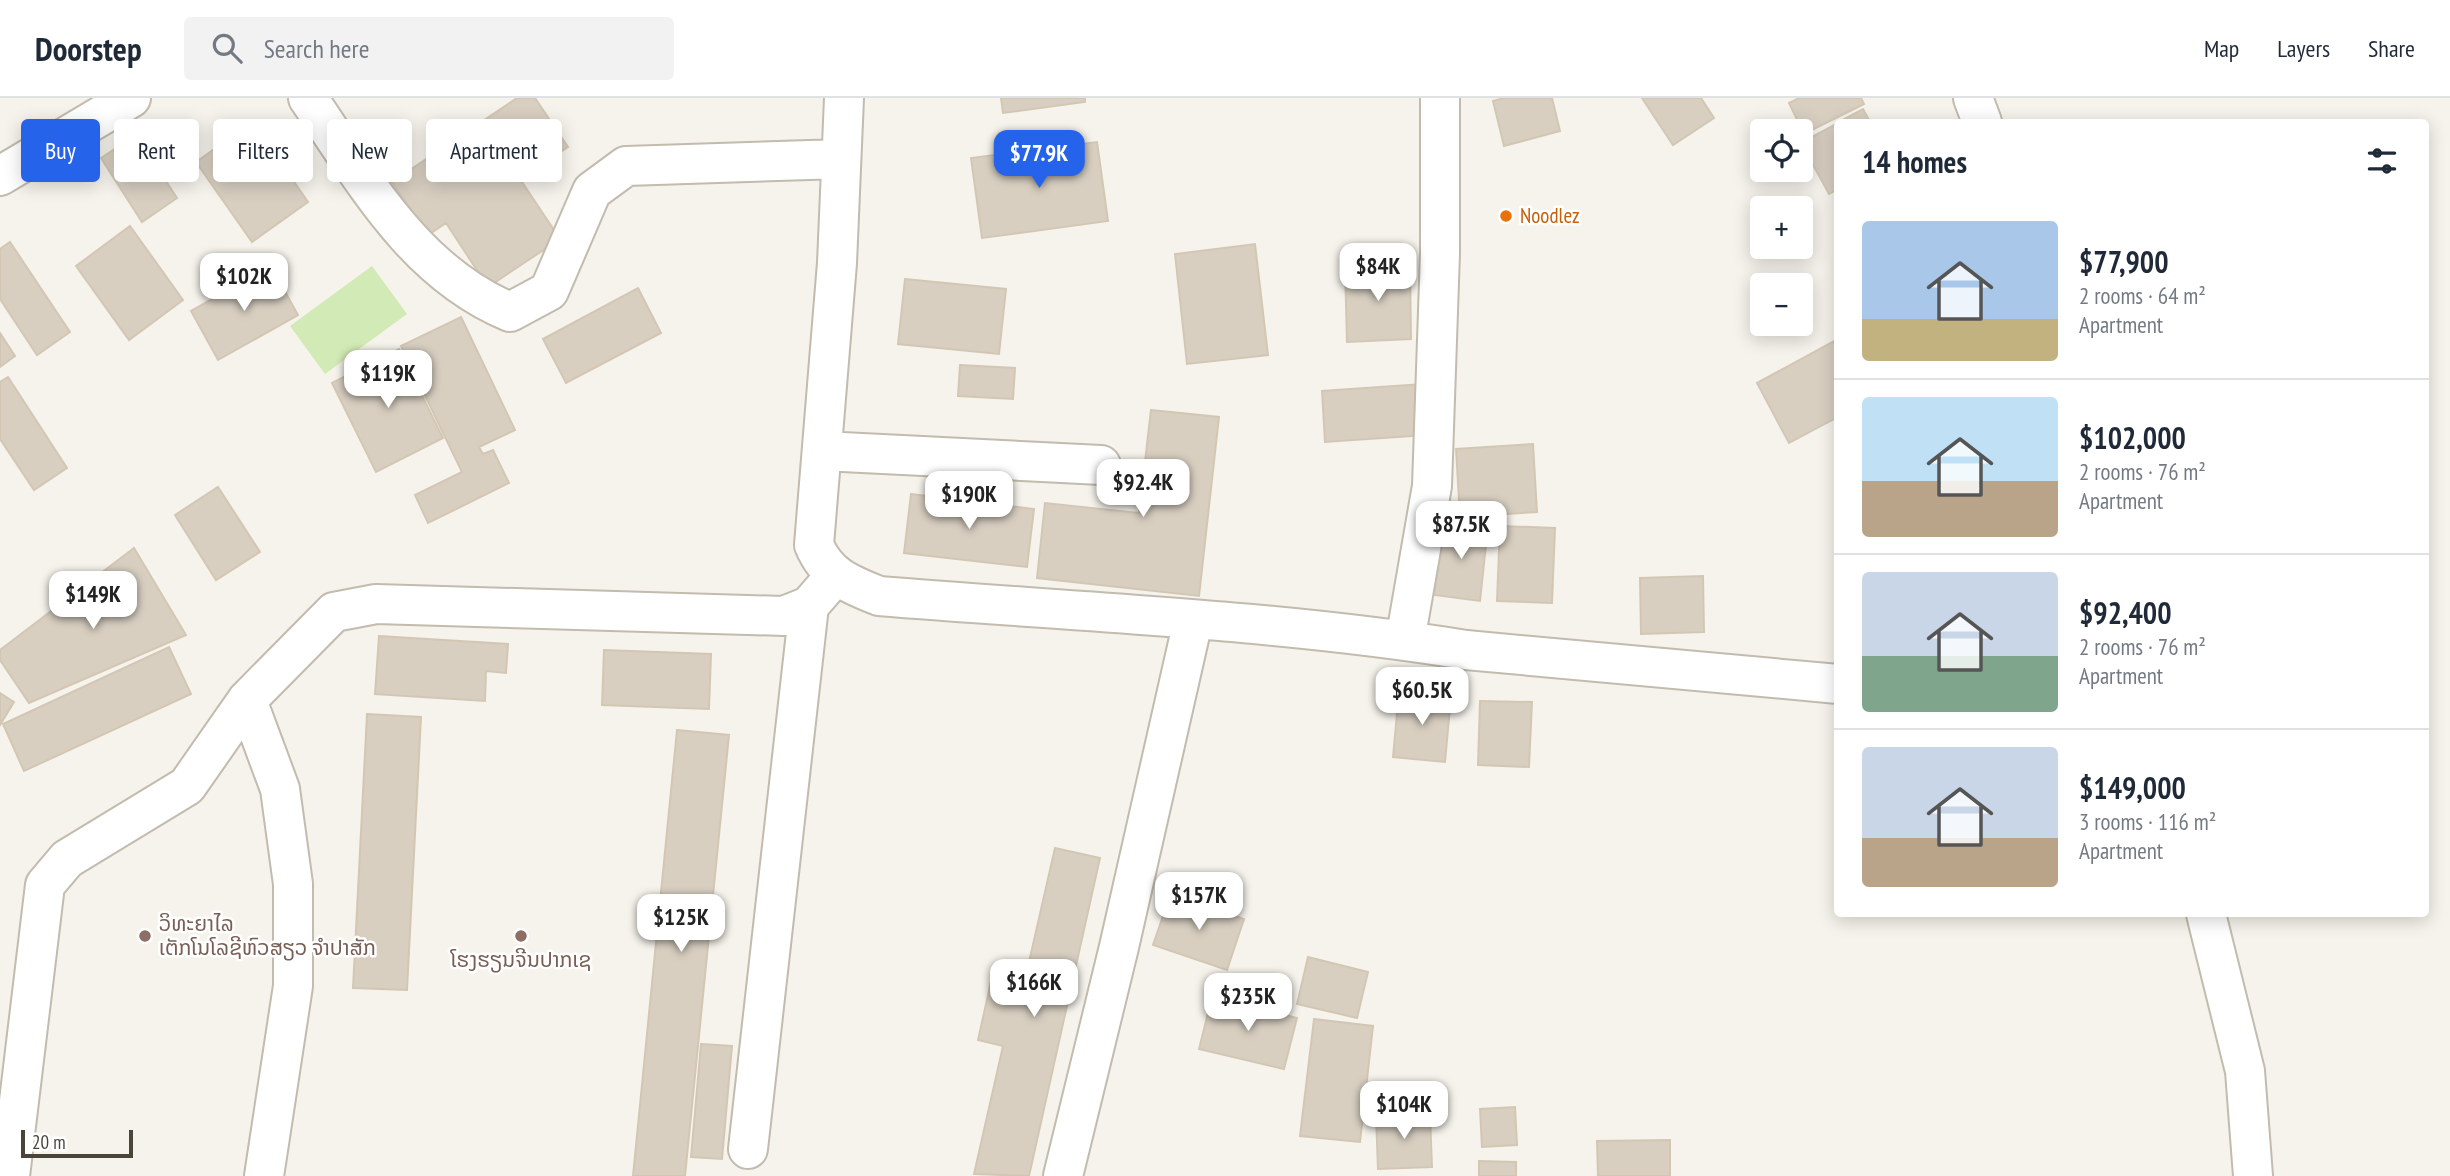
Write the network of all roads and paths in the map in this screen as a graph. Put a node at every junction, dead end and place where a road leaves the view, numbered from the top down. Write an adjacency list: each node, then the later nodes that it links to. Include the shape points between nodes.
1 (308, 98): 7 (street, via 394,225 455,281 510,312 549,291 593,191 626,166)
2 (844, 98): 7 (street)
3 (1440, 98): 14 (street, via 1433,486)
4 (1973, 98): 6 (street)
5 (117, 101): 8 (street)
6 (1981, 119)
7 (841, 159): 9 (street)
8 (0, 176)
9 (822, 451): 10 (street); 11 (street, via 814,545 822,564)
10 (1101, 466)
11 (835, 576): 12 (street); 13 (street, via 879,596)
12 (809, 606): 16 (street, via 784,616 376,604 334,612); 18 (street)
13 (1193, 621): 14 (street); 21 (street)
14 (1405, 641): 15 (street)
15 (1834, 684)
16 (247, 700): 19 (street, via 187,786 67,859 45,885); 20 (street, via 280,789 293,884 293,986)
17 (2207, 917): 22 (street, via 2245,1071)
18 (748, 1149)
19 (10, 1176)
20 (264, 1176)
21 (1063, 1176)
22 (2253, 1176)

